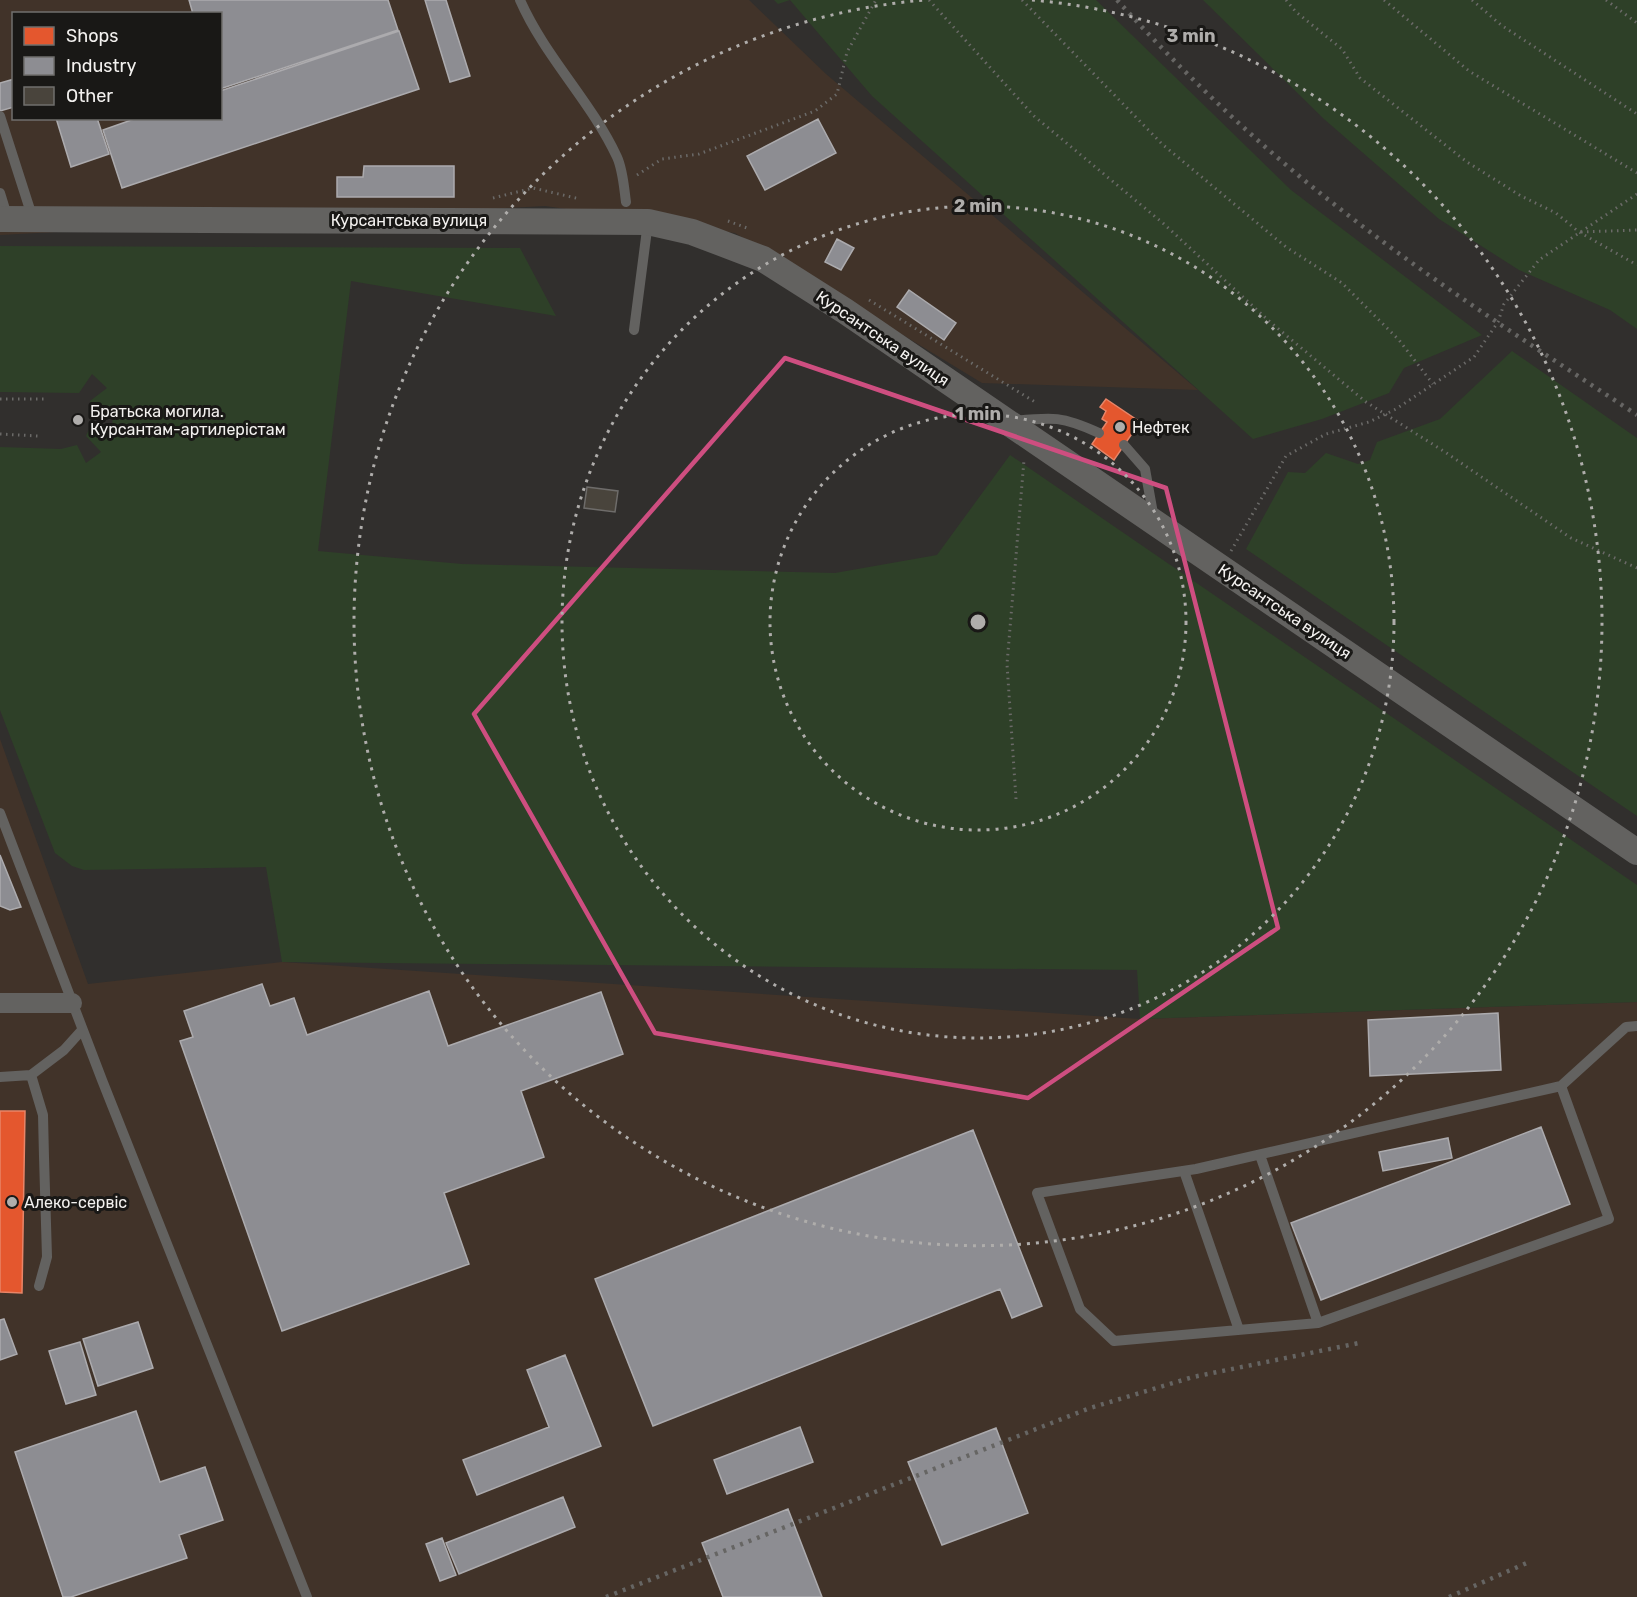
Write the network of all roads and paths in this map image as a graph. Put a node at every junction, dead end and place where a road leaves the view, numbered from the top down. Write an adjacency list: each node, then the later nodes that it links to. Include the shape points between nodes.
1 (520, 0): 13 (lane, via 532,27 588,106 619,159)
2 (876, 0): 13 (path, via 847,52 837,94 815,111 699,154 662,159)
3 (929, 0): 26 (path, via 1034,116 1164,224 1269,321)
4 (1022, 0): 23 (path, via 1162,144 1287,247 1342,283 1399,340)
5 (1286, 0): 20 (path, via 1342,49 1360,78 1467,162 1556,213)
6 (1384, 0): 12 (path, via 1469,70)
7 (1472, 0): 10 (path, via 1501,25)
8 (1606, 0): 9 (path)
9 (1637, 23)
10 (1637, 114)
11 (0, 116): 17 (lane)
12 (1637, 173)
13 (623, 185): 16 (lane)
14 (0, 193): 17 (lane)
15 (1637, 194): 20 (path)
16 (626, 202)
17 (14, 220): 18 (street, Курсантська вулиця)
18 (648, 222): 22 (lane); 27 (street, Курсантська вулиця, via 692,232 763,259)
19 (1637, 230): 20 (path)
20 (1579, 232): 21 (path); 23 (path, via 1539,260 1504,304 1498,322 1473,357)
21 (1637, 265)
22 (634, 330)
23 (1433, 384): 26 (path)
24 (0, 399): 25 (path)
25 (48, 399)
26 (1385, 414): 33 (path, via 1326,434 1286,456); 34 (path, via 1570,538)
27 (1017, 428): 28 (lane, via 1053,417); 32 (street, Курсантська вулиця); 35 (path, via 1007,664)
28 (1100, 433)
29 (0, 434): 30 (path)
30 (38, 436)
31 (1124, 445): 32 (lane, via 1145,469)
32 (1155, 522): 33 (street, Курсантська вулиця)
33 (1222, 568): 37 (street, Курсантська вулиця)
34 (1637, 568)
35 (1016, 799)
36 (0, 813): 39 (lane)
37 (1637, 852)
38 (0, 1003): 39 (street)
39 (72, 1003): 41 (lane)
40 (1637, 1026): 44 (lane, via 1626,1027)
41 (82, 1030): 42 (lane); 50 (lane)
42 (32, 1075): 43 (lane); 47 (lane, via 43,1115 44,1136 47,1257)
43 (0, 1077)
44 (1561, 1086): 45 (lane); 48 (lane, via 1608,1219)
45 (1260, 1155): 46 (lane); 48 (lane)
46 (1184, 1171): 49 (lane); 49 (lane, via 1037,1193 1080,1309 1114,1341)
47 (39, 1286)
48 (1318, 1323): 49 (lane)
49 (1239, 1330)
50 (307, 1597)

